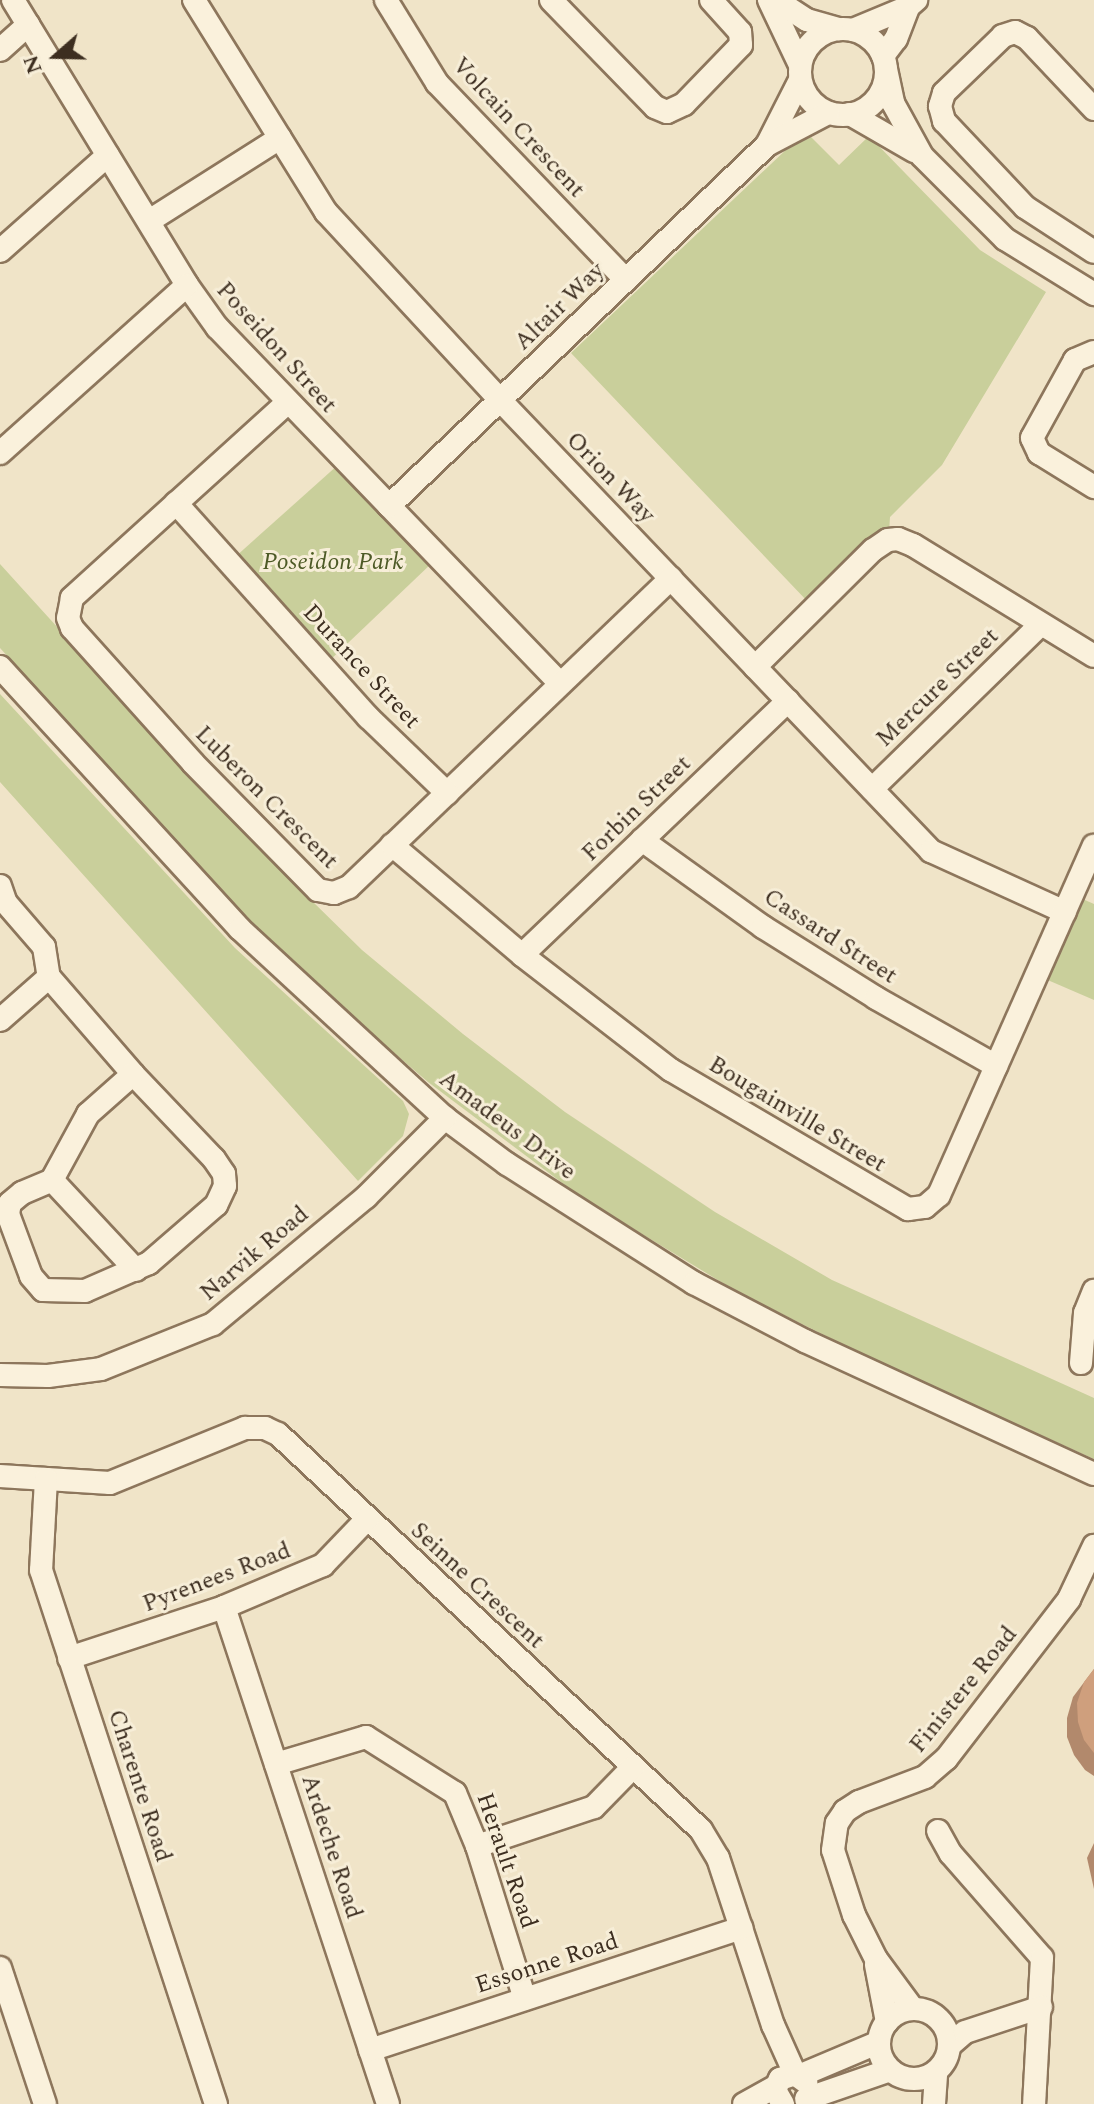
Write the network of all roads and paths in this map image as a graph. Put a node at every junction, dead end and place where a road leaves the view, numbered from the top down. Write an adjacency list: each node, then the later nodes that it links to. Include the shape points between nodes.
1 (13, 0): 9 (street, Poseidon Street)
2 (194, 0): 16 (street, Orion Way)
3 (386, 0): 23 (street, Volcain Crescent, via 437,83)
4 (551, 0): 5 (street, via 655,107 667,112 684,104 741,45 740,32)
5 (711, 0)
6 (769, 0): 13 (street)
7 (776, 0): 10 (street, via 807,20)
8 (912, 4): 10 (street); 12 (street)
9 (28, 25): 11 (street); 18 (street, Poseidon Street)
10 (846, 30): 12 (street, via 875,44); 13 (street, via 814,40)
11 (0, 50)
12 (884, 62): 15 (street, via 879,95 871,105); 19 (street, via 893,103)
13 (800, 73): 15 (street, via 806,94); 17 (street, Altair Way)
14 (1094, 109): 22 (street, via 1027,38 1015,32 1003,36 944,93 940,106 944,121 1025,207)
15 (839, 114): 17 (street, Altair Way); 19 (street)
16 (280, 138): 20 (street); 27 (street, Orion Way, via 338,227)
17 (767, 145): 23 (street, Altair Way)
18 (108, 155): 20 (street, Poseidon Street); 21 (street)
19 (922, 156): 25 (street, via 1005,239)
20 (149, 221): 24 (street, Poseidon Street)
21 (0, 251)
22 (1094, 252)
23 (626, 280): 27 (street, Altair Way)
24 (187, 285): 28 (street, Poseidon Street, via 217,327); 29 (street)
25 (1094, 294)
26 (1094, 352): 30 (street, via 1075,360 1032,438 1039,453)
27 (500, 400): 32 (street, Altair Way); 33 (street, Orion Way)
28 (288, 402): 31 (street, Luberon Crescent); 32 (street, Poseidon Street)
29 (0, 453)
30 (1094, 487)
31 (176, 503): 41 (street, Durance Street, via 368,717); 43 (street, Luberon Crescent, via 72,598 67,612 72,628 193,763 318,890 344,890)
32 (389, 506): 38 (street, Poseidon Street)
33 (671, 578): 37 (street, Orion Way); 38 (street, Luberon Crescent)
34 (1041, 624): 35 (street); 37 (street, via 913,545 888,540); 40 (street, Mercure Street)
35 (1094, 656)
36 (0, 667): 52 (street, Amadeus Drive, via 240,929)
37 (755, 667): 39 (street, Orion Way)
38 (560, 684): 41 (street, Luberon Crescent)
39 (788, 701): 40 (street, Orion Way); 42 (street, Forbin Street)
40 (872, 789): 46 (street, Orion Way, via 936,855)
41 (447, 793): 43 (street, Luberon Crescent)
42 (642, 840): 47 (street, Forbin Street); 50 (street, Cassard Street, via 763,927)
43 (392, 845): 47 (street, Bougainville Street)
44 (1094, 846): 46 (street, Bougainville Street)
45 (2, 899): 48 (street, via 44,947)
46 (1065, 912): 50 (street, Bougainville Street)
47 (522, 955): 50 (street, Bougainville Street, via 671,1070 908,1209 925,1207 939,1195)
48 (49, 977): 49 (street); 51 (street)
49 (0, 1020)
50 (996, 1066)
51 (133, 1074): 53 (street, via 88,1114); 54 (street, via 214,1159 225,1186 216,1205 160,1257)
52 (445, 1118): 58 (street, Narvik Road, via 366,1197 213,1324 133,1360); 60 (street, Amadeus Drive, via 507,1164 694,1283 818,1348)
53 (52, 1180): 54 (street); 54 (street, via 15,1196 8,1211 37,1286 53,1293 80,1292)
54 (136, 1270)
55 (1094, 1291): 57 (street, via 1085,1313)
56 (0, 1362): 58 (street, Narvik Road)
57 (1081, 1363)
58 (65, 1372): 59 (street, Narvik Road)
59 (0, 1375)
60 (1094, 1474)
61 (0, 1476): 62 (street, Seinne Crescent)
62 (46, 1479): 63 (street, Seinne Crescent, via 118,1481 238,1430 258,1427 278,1434); 66 (street, Charente Road, via 40,1562)
63 (367, 1519): 65 (street, Pyrenees Road, via 323,1565); 68 (street, Seinne Crescent)
64 (1094, 1546): 72 (street, Finistere Road, via 1062,1610 946,1759 925,1777 859,1802 837,1823 833,1850 854,1915)
65 (224, 1607): 66 (street, Pyrenees Road); 67 (street, Ardeche Road)
66 (69, 1658): 84 (street, Charente Road)
67 (276, 1764): 70 (street, Herault Road, via 358,1737 370,1739 455,1793); 79 (street, Ardeche Road)
68 (633, 1767): 70 (street, via 594,1807); 71 (street, Seinne Crescent, via 710,1843)
69 (938, 1831): 75 (street, via 951,1854 1040,1953)
70 (477, 1846): 74 (street, Herault Road)
71 (741, 1928): 74 (street, Essonne Road); 82 (street, Seinne Crescent)
72 (876, 1959): 76 (street, Finistere Road); 77 (street, Finistere Road)
73 (0, 1968): 83 (street)
74 (525, 1999): 79 (street, Essonne Road)
75 (1041, 2007): 78 (street); 89 (street)
76 (913, 2009): 77 (street, via 894,2015); 78 (street, via 936,2017)
77 (883, 2032): 81 (street, via 881,2057); 82 (street)
78 (953, 2035): 80 (street)
79 (370, 2050): 85 (street, Ardeche Road)
80 (936, 2072): 81 (street); 88 (street)
81 (900, 2075): 82 (street); 87 (street)
82 (794, 2092): 86 (street)
83 (45, 2104)
84 (216, 2104)
85 (388, 2104)
86 (744, 2104)
87 (921, 2104)
88 (934, 2104)
89 (1034, 2104)

